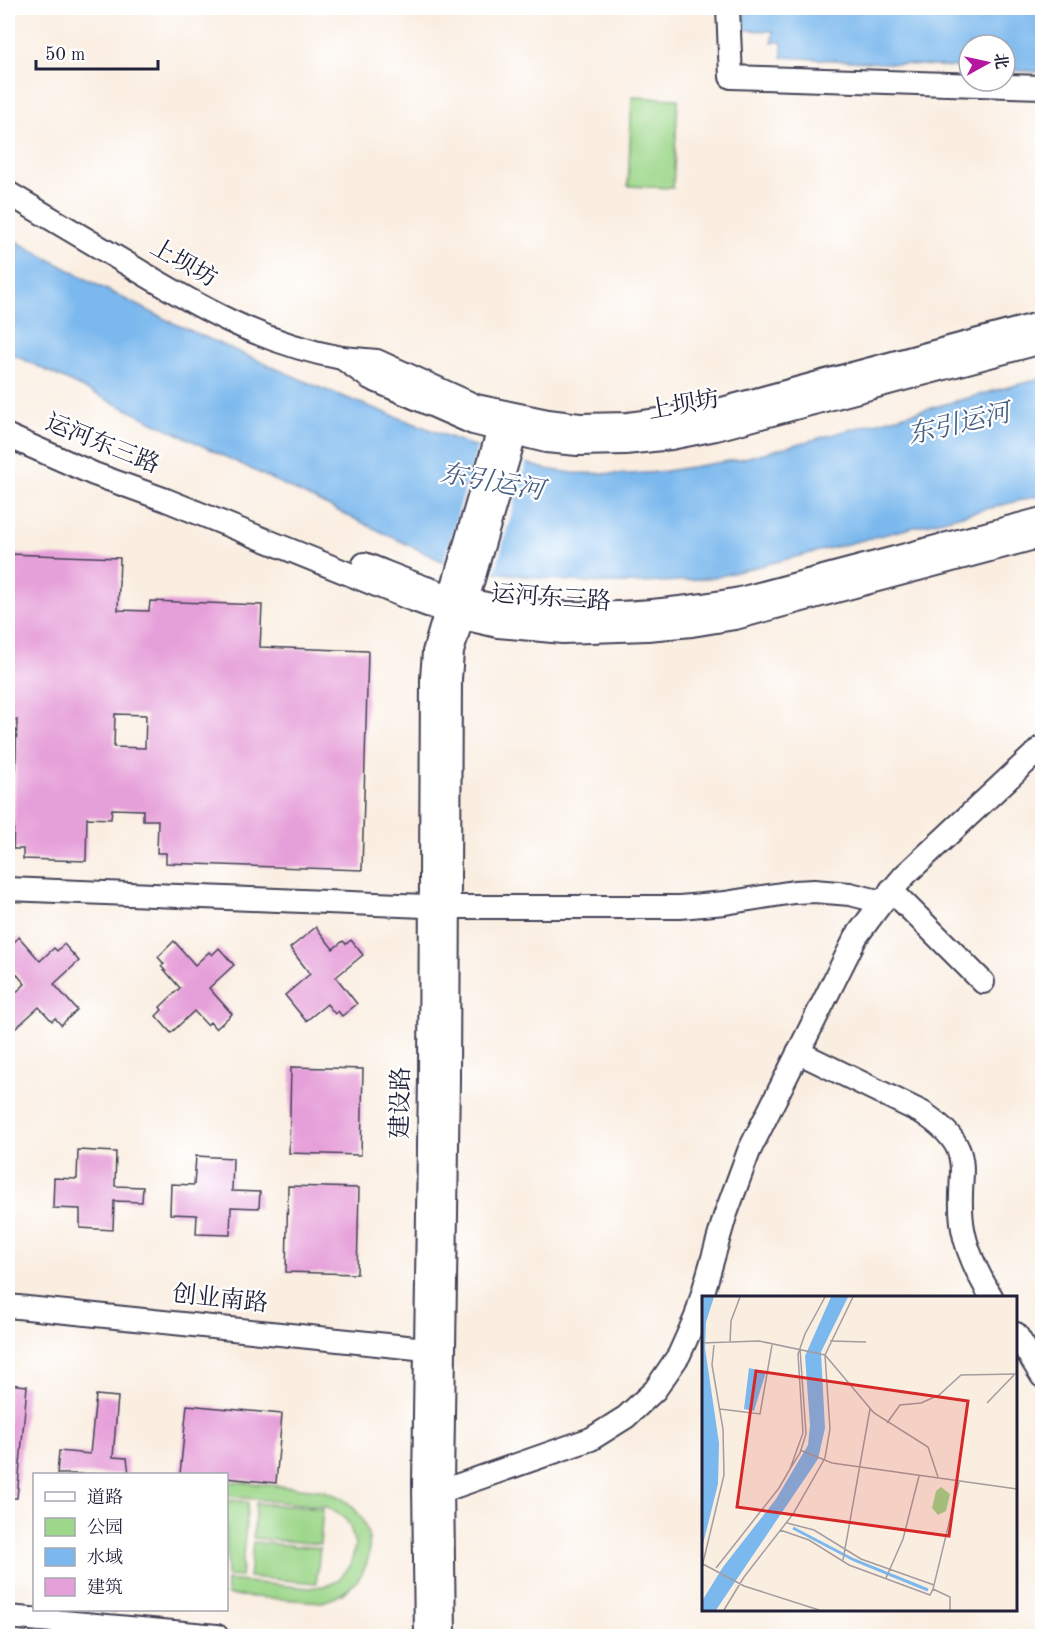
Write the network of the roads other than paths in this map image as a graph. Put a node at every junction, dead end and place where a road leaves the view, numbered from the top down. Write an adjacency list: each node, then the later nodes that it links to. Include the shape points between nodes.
1 (728, 8): 2 (street, via 731,77)
2 (1042, 87)
3 (8, 193): 7 (street, 上坝坊, via 236,325 282,344 342,358 370,378 473,423)
4 (1042, 323): 7 (street, 上坝坊, via 718,410 628,424 548,421)
5 (1042, 342): 7 (street, 上坝坊, via 771,416 671,438 578,444)
6 (8, 420): 11 (street, 运河东三路, via 98,461)
7 (507, 431): 11 (street, 建设路)
8 (8, 436): 11 (street, 运河东三路, via 94,474)
9 (1042, 519): 11 (street, 运河东三路, via 697,607 612,614)
10 (1042, 536): 11 (street, 运河东三路, via 735,618 692,625 563,632 498,626)
11 (457, 607): 15 (street, 建设路, via 434,652 432,678)
12 (1042, 747): 14 (street)
13 (8, 889): 15 (street)
14 (886, 896): 15 (street, via 814,891 680,907); 16 (street); 17 (street, via 844,958)
15 (440, 907): 23 (street, 建设路); 25 (street, 建设路)
16 (983, 982)
17 (798, 1052): 18 (street, via 749,1151); 20 (street, via 923,1113 953,1139 962,1160 963,1230)
18 (702, 1296)
19 (702, 1296): 25 (street, via 688,1336 668,1373 656,1390 626,1417 591,1439)
20 (991, 1296)
21 (8, 1305): 23 (street, 创业南路)
22 (1017, 1336): 24 (street)
23 (426, 1349): 28 (street, 建设路)
24 (1042, 1376)
25 (442, 1491): 29 (street, 建设路)
26 (8, 1617): 27 (street)
27 (217, 1636)
28 (426, 1636)
29 (444, 1636)

